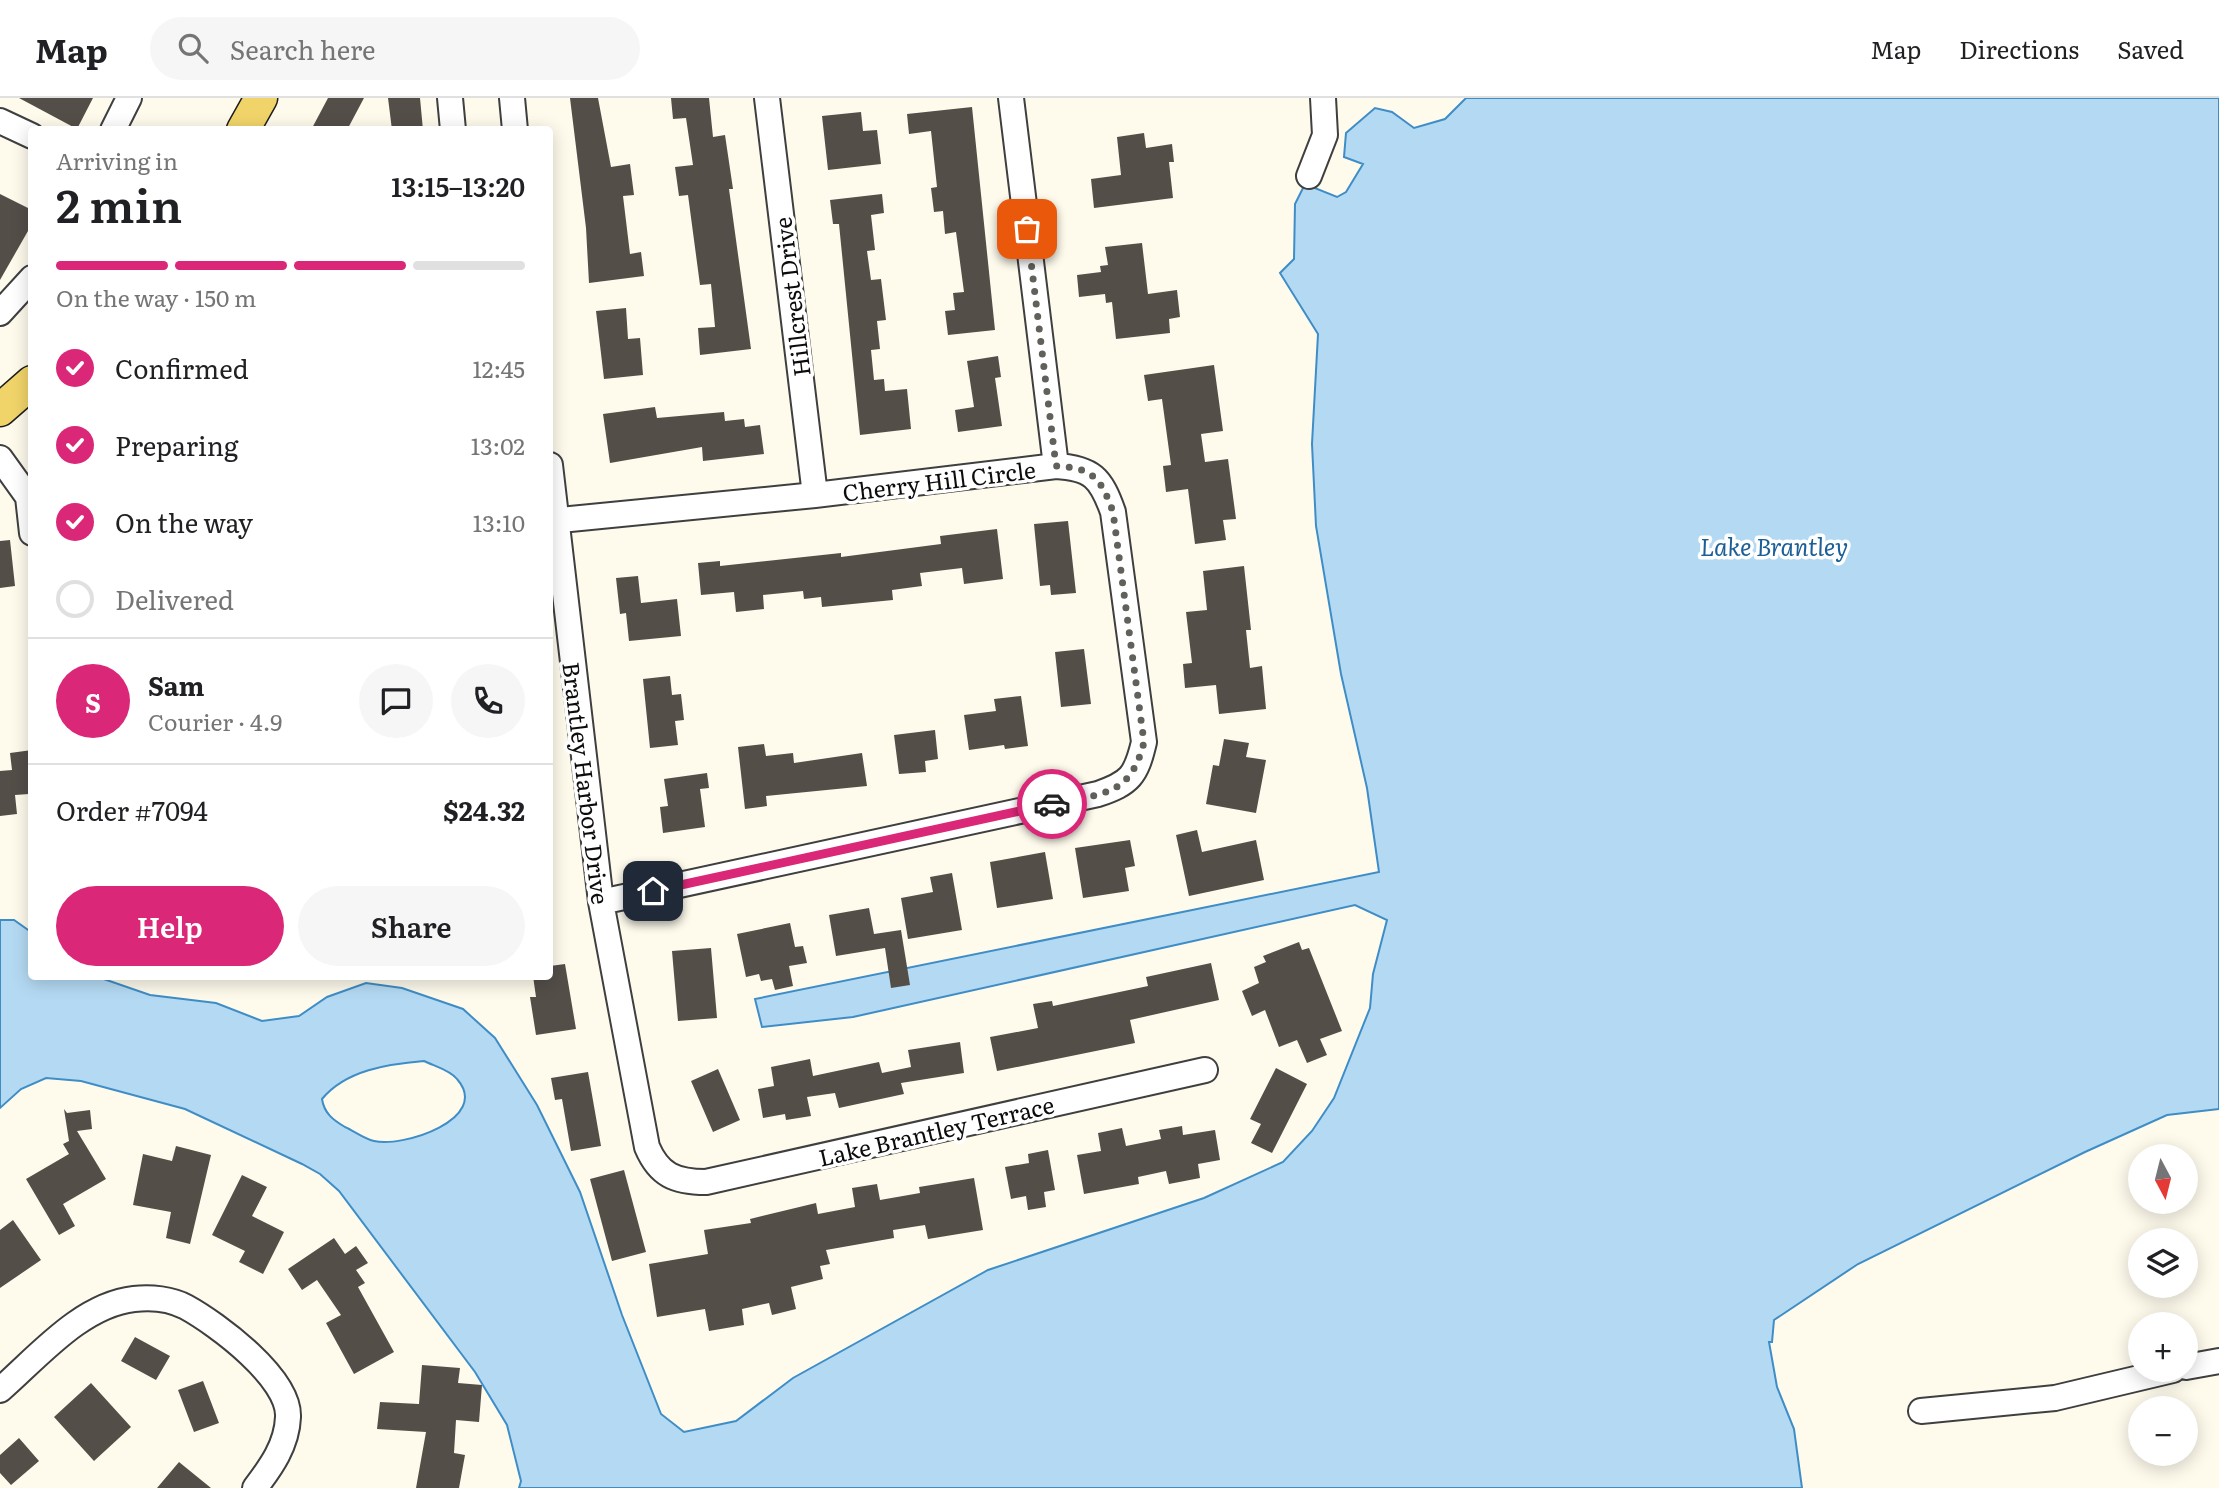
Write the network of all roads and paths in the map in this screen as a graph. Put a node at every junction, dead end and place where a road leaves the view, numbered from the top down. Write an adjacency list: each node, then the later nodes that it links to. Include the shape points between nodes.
1 (129, 98): 9 (street)
2 (261, 98): 10 (main road)
3 (450, 98): 11 (street)
4 (512, 98): 12 (street)
5 (767, 98): 21 (street, Hillcrest Drive)
6 (1012, 98): 20 (street)
7 (1323, 98): 14 (street, via 1325,135)
8 (0, 121): 13 (street)
9 (115, 126)
10 (245, 126)
11 (453, 126)
12 (515, 126)
13 (28, 134)
14 (1309, 176)
15 (28, 282): 16 (street)
16 (0, 313)
17 (28, 386): 18 (main road)
18 (0, 410)
19 (0, 457): 22 (street)
20 (1056, 466): 21 (street, Cherry Hill Circle); 25 (street, Cherry Hill Circle, via 1080,468 1104,485 1113,512 1144,742 1138,766 1124,785)
21 (815, 495): 23 (street, Cherry Hill Circle)
22 (28, 497)
23 (553, 520)
24 (553, 528): 25 (street, Brantley Harbor Drive)
25 (601, 902): 27 (street, Brantley Harbor Drive, via 647,1147 653,1162)
26 (1205, 1070): 27 (street, Lake Brantley Terrace, via 705,1182)
27 (667, 1176)
28 (2219, 1362): 29 (street)
29 (2198, 1365)
30 (2128, 1381): 32 (street, via 2055,1398)
31 (0, 1390): 33 (street, via 78,1323 105,1306 160,1299 186,1307 253,1356 274,1378 284,1400 288,1417 280,1451)
32 (1921, 1411)
33 (255, 1488)

